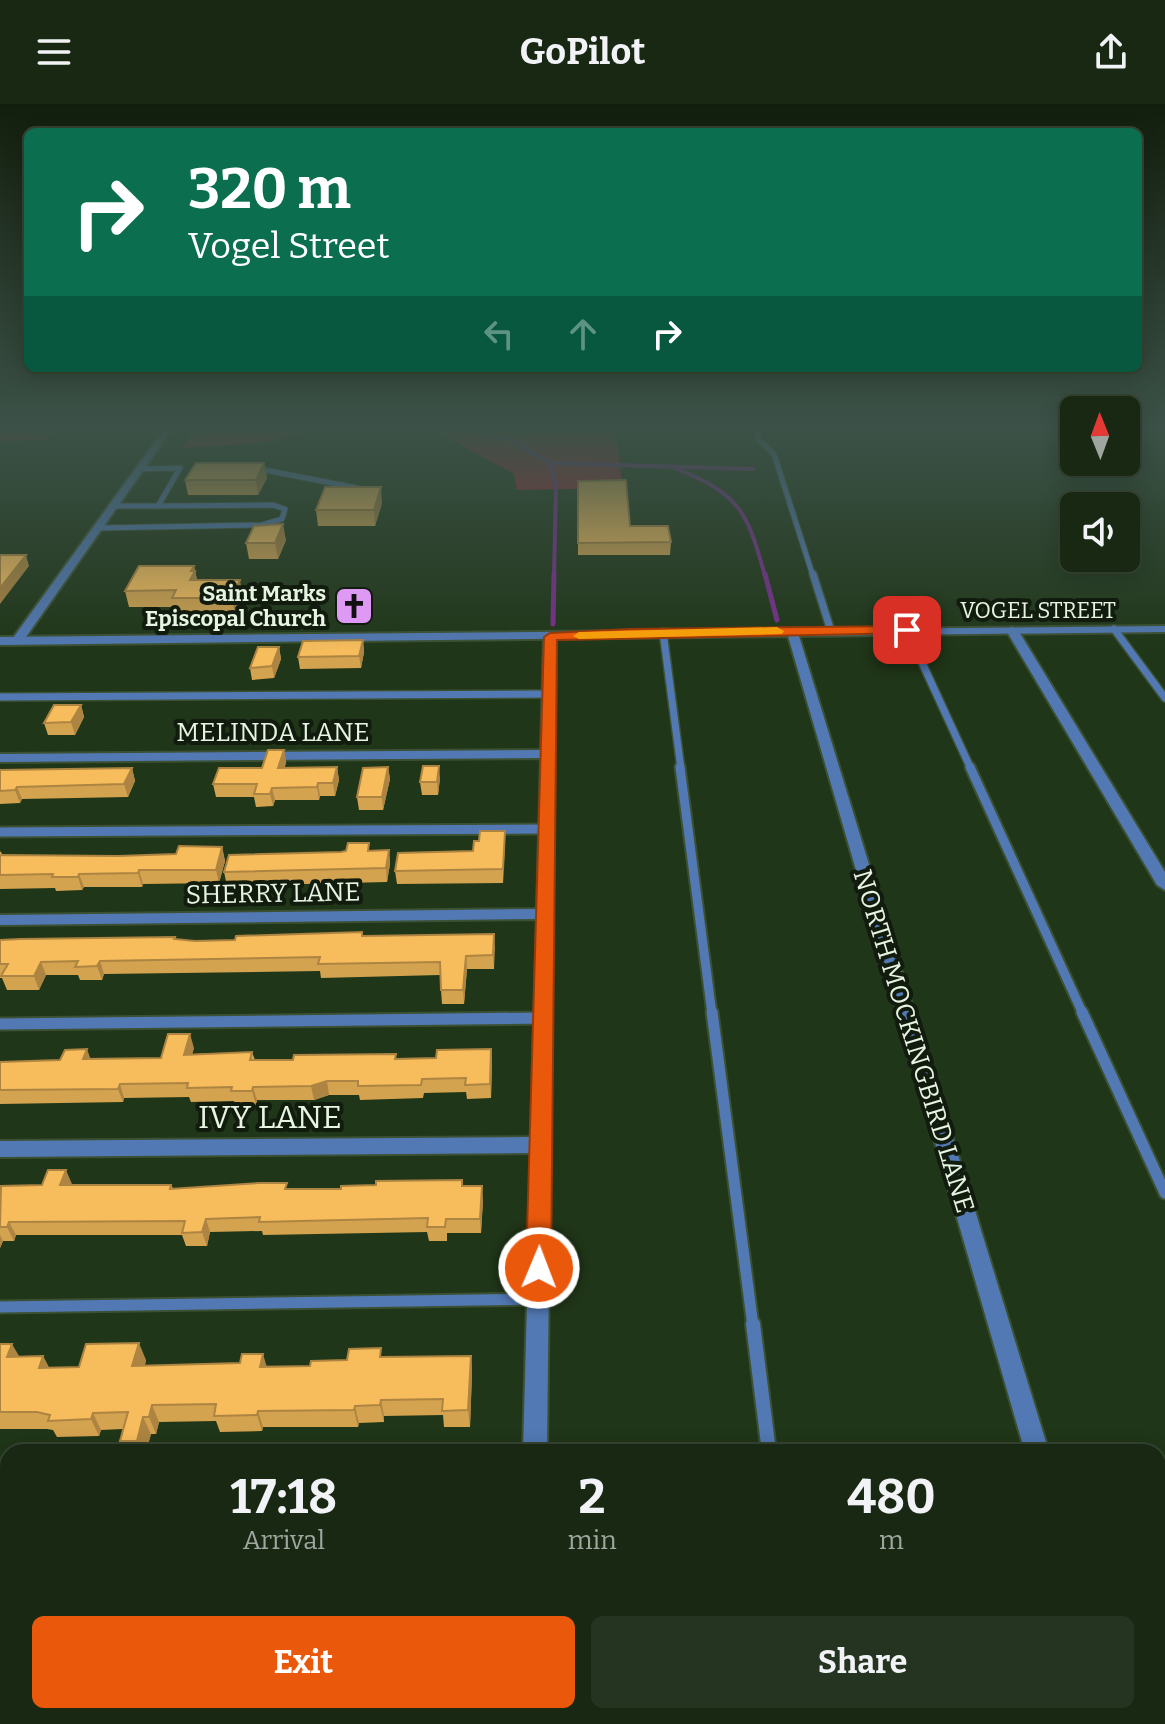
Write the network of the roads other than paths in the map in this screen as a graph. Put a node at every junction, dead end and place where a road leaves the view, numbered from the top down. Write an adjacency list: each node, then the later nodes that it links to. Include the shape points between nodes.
1 (118, 501): 4 (street)
2 (161, 501): 5 (lane)
3 (789, 501): 12 (lane)
4 (114, 506): 5 (lane); 6 (street)
5 (158, 506): 6 (lane, via 285,509 282,519 262,525)
6 (98, 528): 16 (street)
7 (1114, 629): 8 (street, VOGEL STREET); 10 (street, VOGEL STREET); 19 (lane)
8 (1165, 629)
9 (907, 630): 10 (street, VOGEL STREET); 12 (street, VOGEL STREET); 31 (lane)
10 (1012, 630): 24 (street)
11 (792, 631): 12 (street, VOGEL STREET); 13 (street, VOGEL STREET); 36 (street, NORTH MOCKINGBIRD LANE)
12 (831, 631)
13 (663, 632): 14 (street, VOGEL STREET); 35 (lane)
14 (550, 637): 16 (street, VOGEL STREET); 17 (street)
15 (0, 641): 16 (street, VOGEL STREET)
16 (17, 641)
17 (549, 694): 18 (lane); 20 (street)
18 (0, 697)
19 (1165, 698)
20 (547, 754): 21 (street, MELINDA LANE); 22 (street)
21 (0, 758)
22 (547, 829): 23 (lane); 25 (street)
23 (0, 832)
24 (1165, 885)
25 (546, 914): 26 (street, SHERRY LANE); 27 (street)
26 (0, 920)
27 (544, 1018): 28 (lane); 29 (street)
28 (0, 1024)
29 (541, 1145): 30 (street, IVY LANE); 32 (street)
30 (0, 1149)
31 (1165, 1193)
32 (538, 1299): 33 (lane); 34 (street)
33 (0, 1307)
34 (535, 1444)
35 (768, 1444)
36 (1035, 1444)

